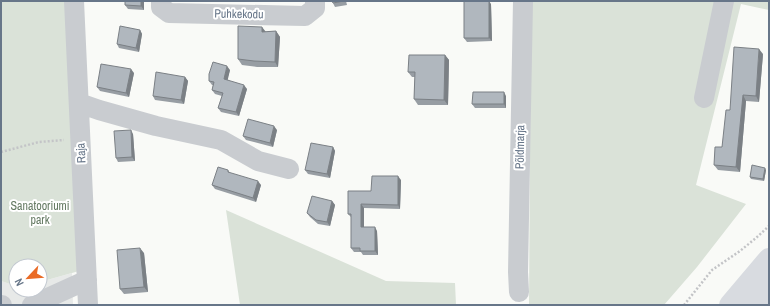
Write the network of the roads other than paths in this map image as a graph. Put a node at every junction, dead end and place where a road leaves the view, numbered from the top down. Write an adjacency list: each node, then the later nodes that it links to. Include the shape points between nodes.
1 (74, 1): 7 (street, Raja)
2 (161, 1): 3 (street, Puhkekodu, via 161,7 169,13 305,16 315,8)
3 (315, 1)
4 (523, 1): 13 (street, Põldmarja)
5 (724, 1): 6 (street)
6 (704, 98)
7 (79, 103): 8 (street, via 156,126 221,140 258,161); 11 (street, Raja)
8 (289, 170)
9 (769, 259): 16 (highway)
10 (769, 272): 17 (highway)
11 (87, 280): 14 (street); 15 (street, Raja)
12 (769, 286): 18 (highway)
13 (519, 292)
14 (32, 305)
15 (88, 305)
16 (730, 305)
17 (737, 305)
18 (756, 305)

